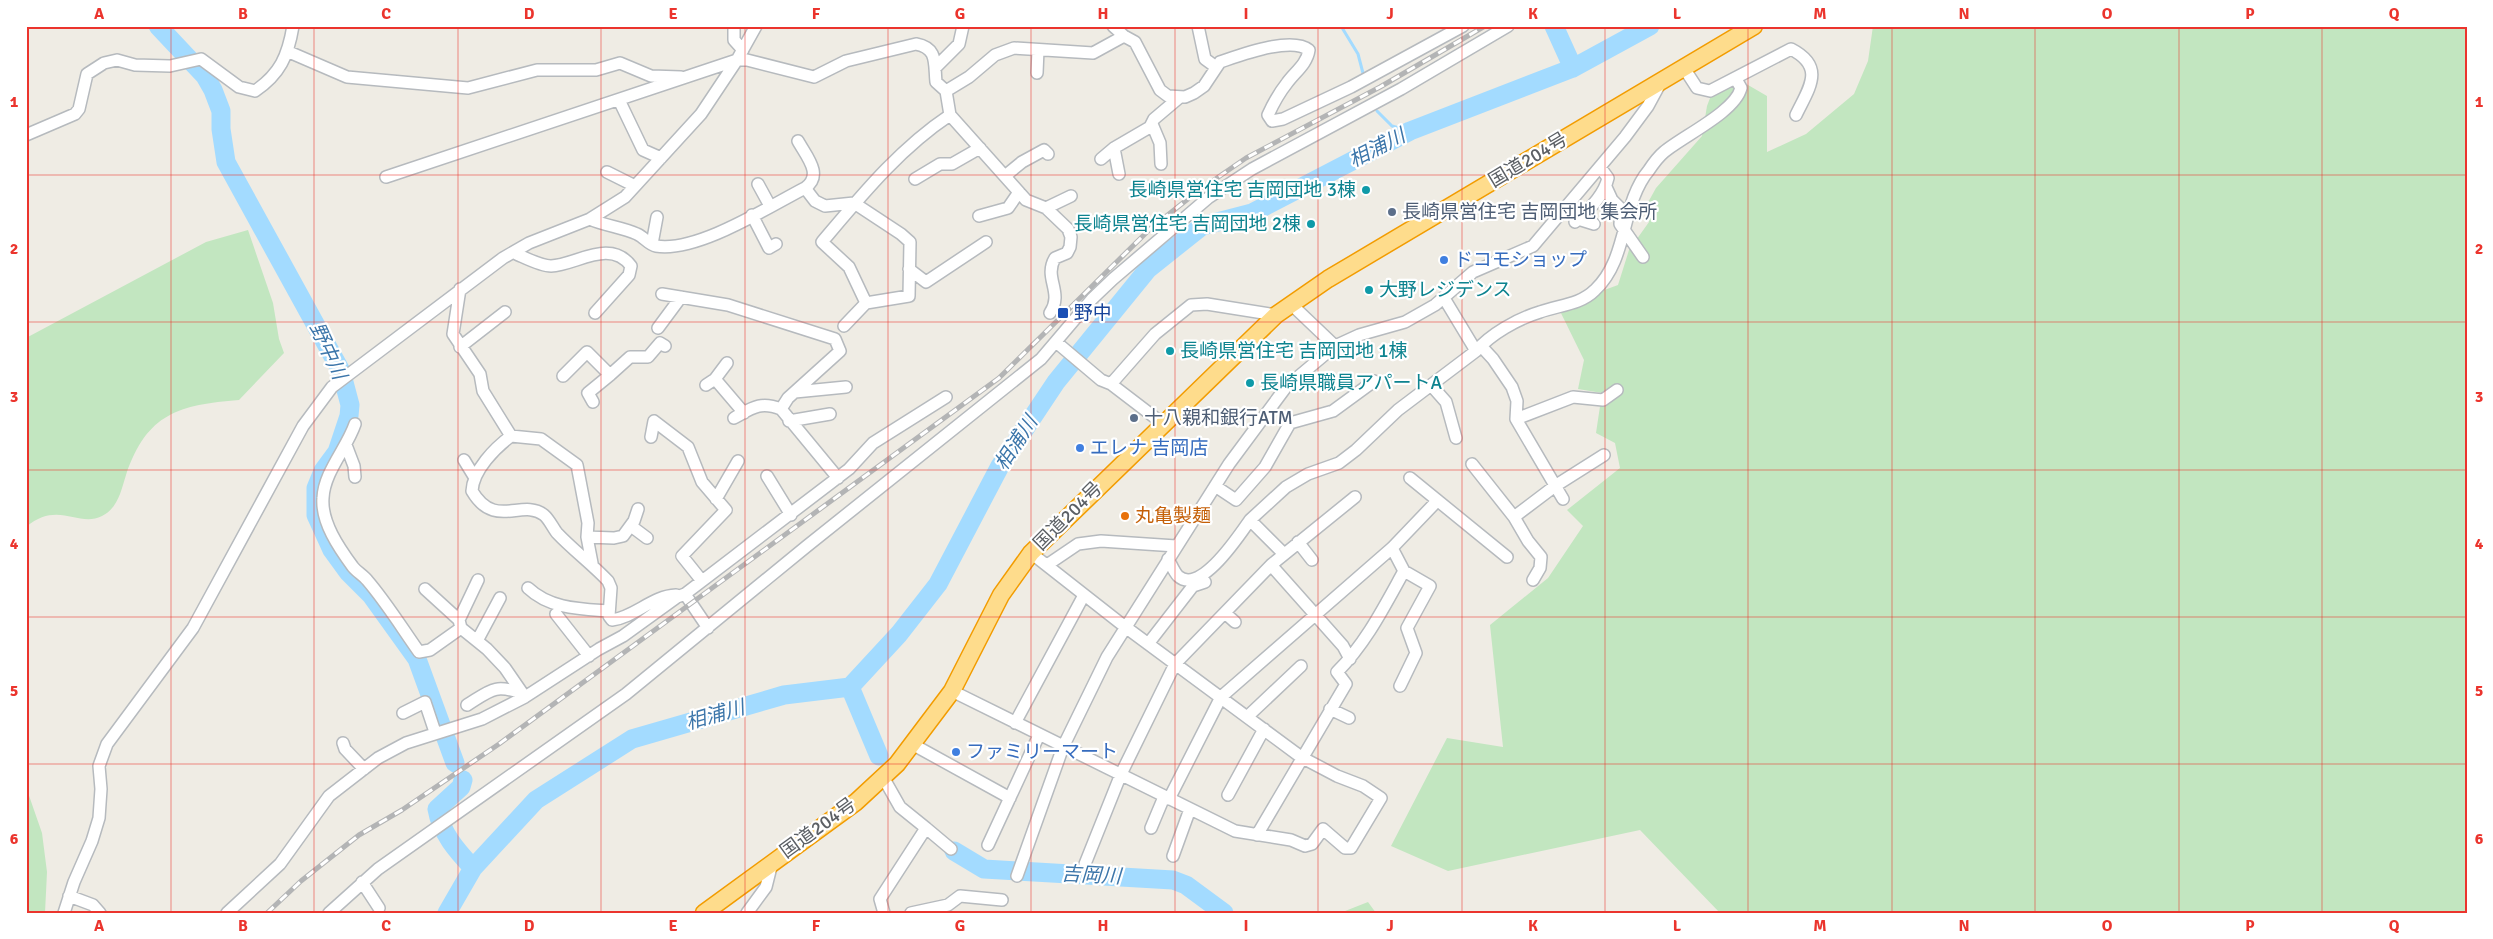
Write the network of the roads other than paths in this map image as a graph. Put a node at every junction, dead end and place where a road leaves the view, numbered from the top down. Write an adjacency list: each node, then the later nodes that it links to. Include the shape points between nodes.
1 (293, 26): 12 (street)
2 (734, 26): 13 (street, via 734,40)
3 (756, 26): 13 (street)
4 (964, 26): 14 (street, via 959,44)
5 (1113, 26): 10 (street)
6 (1198, 26): 15 (street, via 1205,60)
7 (1463, 26): 15 (street, via 1352,87 1272,121 1268,115 1285,86 1308,59 1309,50 1304,46 1286,45 1220,62)
8 (1508, 26): 74 (street, via 1252,169 1208,198 1113,279)
9 (1754, 26): 16 (highway, 国道204号)
10 (1124, 36): 11 (street, via 1093,52); 22 (street, via 1135,42 1160,90 1168,96)
11 (1038, 50): 17 (street); 21 (street, via 1014,48 995,55)
12 (289, 52): 18 (street, via 347,77 468,88 537,70 596,70 620,63 651,76); 27 (street, via 269,82 254,91 239,87 201,59 170,66 135,65 117,60 104,63 87,74 75,114)
13 (740, 55): 14 (street, via 747,60 814,77 846,61 916,44 927,46 933,53); 18 (street); 32 (street, via 701,114)
14 (935, 68): 21 (street, via 936,82)
15 (1216, 68): 22 (street, via 1204,86)
16 (1684, 68): 19 (street, via 1697,88 1704,92); 20 (highway, 国道204号)
17 (1037, 72)
18 (688, 78): 23 (street)
19 (1736, 79): 25 (street, via 1792,49 1802,54 1811,65 1812,79); 55 (street, via 1741,88 1739,96 1663,152 1647,173 1634,198)
20 (1661, 82): 35 (street, via 1637,122); 67 (highway, 国道204号, via 1328,279)
21 (946, 91): 24 (street)
22 (1180, 97): 26 (street)
23 (619, 100): 32 (street, via 643,150); 39 (street)
24 (950, 115): 29 (street); 47 (street, via 893,160)
25 (1796, 115)
26 (1152, 124): 30 (street); 34 (street, via 1160,143)
27 (26, 135)
28 (798, 141): 43 (street, via 814,169 815,177)
29 (980, 148): 38 (street); 40 (street, via 952,164 940,164 929,175)
30 (1114, 148): 33 (street); 37 (street)
31 (1048, 154): 38 (street, via 1044,150)
32 (661, 158): 42 (street)
33 (1101, 159)
34 (1161, 164)
35 (1600, 167): 44 (street, via 1608,178); 65 (street, via 1533,246 1473,272)
36 (607, 172): 42 (street)
37 (1119, 174)
38 (1005, 176): 45 (street)
39 (386, 177)
40 (915, 179)
41 (758, 184): 48 (street)
42 (635, 186): 53 (street, via 625,197)
43 (806, 188): 47 (street, via 815,201 825,206); 48 (street)
44 (1606, 188): 54 (street, via 1576,221); 55 (street, via 1621,209 1620,224)
45 (1019, 192): 49 (street, via 1026,200); 51 (street, via 1008,208)
46 (1071, 196): 49 (street)
47 (854, 203): 61 (street, via 910,242); 66 (street, via 822,242 848,267)
48 (770, 206): 50 (street)
49 (1046, 208): 70 (street, via 1068,229 1071,237 1067,253 1055,258 1051,265 1056,291 1055,305)
50 (752, 215): 57 (street, via 700,242 670,247); 58 (street, via 769,248)
51 (979, 216)
52 (657, 217): 57 (street)
53 (590, 219): 57 (street, via 639,234); 59 (street, via 529,243)
54 (1594, 224)
55 (1624, 229): 60 (street); 78 (street, via 1617,259 1608,276 1582,301 1537,312 1488,338)
56 (986, 242): 61 (street, via 926,282)
57 (652, 244)
58 (776, 244)
59 (514, 253): 62 (street); 69 (street, via 549,266 606,253 628,262 631,266 629,275)
60 (1643, 258)
61 (910, 269): 66 (street, via 909,296)
62 (460, 289): 77 (street, via 453,334); 190 (street, via 332,387 303,426 193,628 107,744 99,766 99,818)
63 (662, 294): 64 (street)
64 (681, 297): 73 (street); 87 (street, via 728,305 834,339 840,351)
65 (1444, 298): 76 (street, via 1405,322 1359,335); 78 (street)
66 (866, 303): 72 (street)
67 (1292, 305): 71 (highway, 国道204号); 76 (street)
68 (506, 312): 77 (street, via 486,321)
69 (596, 313)
70 (1050, 313)
71 (1276, 315): 83 (street, via 1207,304 1191,305 1154,334); 94 (highway, 国道204号)
72 (844, 326)
73 (658, 328)
74 (1056, 342): 83 (street); 149 (street, via 1041,359)
75 (665, 346): 80 (street, via 660,343 645,362 630,357)
76 (1335, 346): 109 (street, via 1286,387)
77 (460, 347): 96 (street, via 480,374 483,391)
78 (1478, 348): 84 (street); 92 (street, via 1493,358 1512,387 1517,401)
79 (727, 362): 90 (street, via 711,382 739,415 755,406 769,404)
80 (610, 375): 81 (street, via 587,352); 89 (street, via 588,393)
81 (563, 376)
82 (1374, 381): 109 (street, via 1333,411 1290,423 1264,467 1236,500)
83 (1106, 382): 94 (street)
84 (1431, 385): 98 (street, via 1446,402); 118 (street, via 1339,463 1308,474 1286,487)
85 (846, 387): 87 (street)
86 (1618, 390): 92 (street, via 1603,400 1573,397)
87 (795, 392): 90 (street)
88 (946, 397): 107 (street, via 874,443)
89 (593, 402)
90 (781, 409): 93 (street)
91 (830, 414): 93 (street)
92 (1516, 419): 110 (street)
93 (790, 421): 107 (street)
94 (1162, 423): 125 (highway, 国道204号)
95 (355, 424): 99 (street)
96 (511, 436): 106 (street, via 496,448); 120 (street, via 541,439 577,465 588,523)
97 (652, 437): 112 (street, via 654,421 688,447 702,482)
98 (1456, 438)
99 (346, 446): 105 (street); 147 (street, via 329,476 322,497 324,515 334,538 419,652 430,650)
100 (1604, 455): 110 (street)
101 (464, 460): 106 (street)
102 (738, 461): 112 (street)
103 (1472, 464): 117 (street)
104 (767, 476): 116 (street)
105 (355, 477)
106 (475, 478): 130 (street, via 472,491 483,506 492,511 536,511 544,515 558,534)
107 (838, 478): 116 (street)
108 (1410, 478): 114 (street)
109 (1215, 486): 123 (street)
110 (1555, 486): 113 (street); 117 (street)
111 (1355, 497): 122 (street)
112 (716, 499): 135 (street, via 726,510 682,556)
113 (1563, 499)
114 (1438, 501): 124 (street); 127 (street)
115 (638, 509): 119 (street)
116 (791, 515): 135 (street)
117 (1514, 517): 134 (street, via 1541,557 1540,568)
118 (1251, 525): 126 (street); 128 (street, via 1230,542 1219,562 1192,579 1178,575); 151 (street, via 1233,556 1212,576 1193,586)
119 (631, 526): 120 (street, via 623,536); 121 (street)
120 (587, 537): 130 (street)
121 (646, 538)
122 (1298, 542): 126 (street); 129 (street)
123 (1176, 546): 128 (street); 131 (street, via 1100,541 1078,544)
124 (1392, 548): 133 (street); 145 (street)
125 (1031, 552): 131 (street); 157 (highway, 国道204号, via 1001,595)
126 (1284, 554): 132 (street)
127 (1507, 557)
128 (1168, 559): 148 (street)
129 (1312, 560)
130 (592, 563): 142 (street, via 612,588)
131 (1047, 565): 140 (street)
132 (1271, 565): 143 (street); 145 (street)
133 (1404, 571): 153 (street, via 1372,628); 156 (street, via 1430,586 1407,628 1416,653)
134 (1533, 580)
135 (702, 581): 139 (street)
136 (473, 583): 147 (street)
137 (425, 588): 147 (street)
138 (528, 588): 142 (street, via 551,603)
139 (685, 594): 142 (street, via 651,602 620,619 612,620 608,616); 149 (street); 152 (street)
140 (1084, 594): 148 (street); 165 (street)
141 (500, 598): 150 (street)
142 (609, 611)
143 (1224, 613): 146 (street); 154 (street)
144 (556, 614): 152 (street)
145 (1314, 615): 153 (street, via 1343,646); 159 (street)
146 (1236, 622)
147 (460, 624): 150 (street)
148 (1124, 626): 151 (street); 171 (street)
149 (708, 628): 189 (street, via 626,694)
150 (477, 641): 158 (street, via 505,668)
151 (1148, 644): 154 (street)
152 (589, 656): 158 (street)
153 (1350, 659): 161 (street, via 1337,672 1346,684)
154 (1175, 664): 159 (street); 174 (street)
155 (1300, 666): 163 (street)
156 (1400, 686)
157 (952, 692): 165 (street); 170 (highway, 国道204号)
158 (523, 695): 160 (street, via 506,688 495,688); 167 (street, via 482,719)
159 (1221, 698): 163 (street); 178 (street)
160 (468, 705)
161 (1330, 709): 164 (street); 172 (street)
162 (403, 713): 167 (street, via 425,702)
163 (1247, 717): 166 (street)
164 (1349, 718)
165 (1014, 723): 168 (street)
166 (1264, 729): 172 (street); 176 (street)
167 (435, 732): 173 (street, via 406,743)
168 (1038, 735): 171 (street); 177 (street)
169 (343, 743): 173 (street)
170 (912, 744): 175 (highway, 国道204号); 177 (street)
171 (1063, 748): 174 (street); 188 (street)
172 (1301, 757): 182 (street); 182 (street, via 1381,798 1352,848 1345,848 1323,829 1312,844 1305,846 1291,840)
173 (364, 769): 195 (street, via 329,796 280,864)
174 (1121, 774): 178 (street); 187 (street)
175 (883, 777): 180 (street, via 900,806); 186 (highway, 国道204号, via 856,802)
176 (1228, 796)
177 (1010, 798): 183 (street)
178 (1166, 798): 179 (street); 181 (street)
179 (1190, 809): 182 (street, via 1235,831); 185 (street)
180 (926, 828): 184 (street); 199 (street, via 880,899)
181 (1150, 828)
182 (1257, 835)
183 (988, 845)
184 (951, 848)
185 (1173, 856)
186 (772, 861): 197 (highway, 国道204号); 198 (street, via 766,887)
187 (1085, 864)
188 (1017, 876)
189 (362, 882): 192 (street); 196 (street)
190 (69, 896): 193 (street); 194 (street, via 93,905)
191 (1002, 900): 200 (street, via 960,896 948,905)
192 (379, 908)
193 (64, 913)
194 (100, 913)
195 (227, 913)
196 (329, 913)
197 (704, 913)
198 (747, 913)
199 (884, 913)
200 (912, 913)

